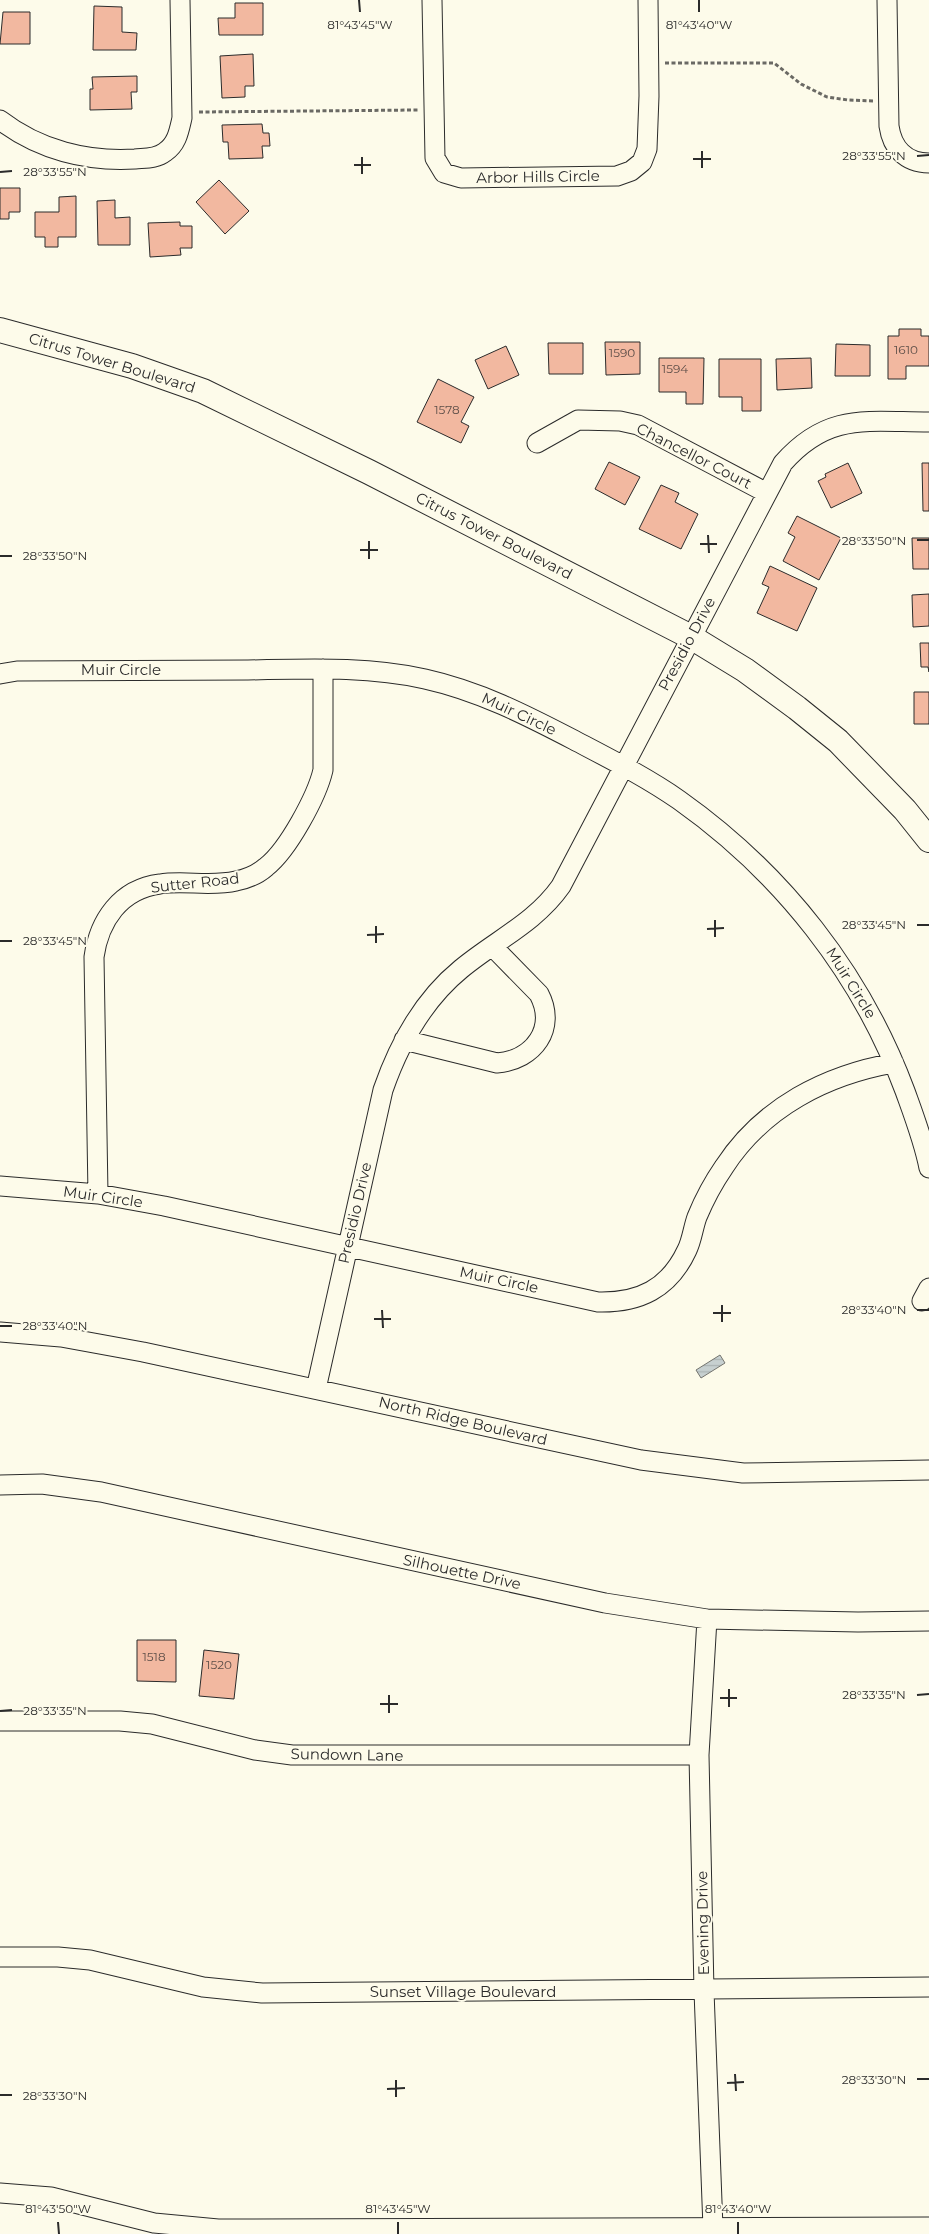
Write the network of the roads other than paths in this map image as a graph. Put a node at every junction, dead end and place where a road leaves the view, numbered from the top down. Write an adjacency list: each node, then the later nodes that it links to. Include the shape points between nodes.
1 (180, 0): 5 (street, via 182,113 178,136 165,152 150,158 113,160 78,156 56,150 17,132)
2 (432, 0): 3 (street, Arbor Hills Circle, via 435,158 444,173 461,178 618,176 631,171 645,157)
3 (648, 0)
4 (887, 0): 6 (street, via 891,138 897,150 908,158)
5 (0, 120)
6 (929, 163)
7 (0, 330): 11 (main road, Citrus Tower Boulevard, via 123,364 203,391)
8 (929, 422): 10 (street, Presidio Drive, via 852,422 832,426 798,446 783,463)
9 (537, 443): 10 (street, Chancellor Court, via 578,420 620,421 638,426)
10 (767, 493): 11 (street, Presidio Drive)
11 (691, 637): 14 (street, Presidio Drive); 15 (main road, Citrus Tower Boulevard, via 746,670 838,741 905,810)
12 (323, 669): 13 (street, Muir Circle, via 17,671); 14 (street, Muir Circle, via 381,672 426,679 469,691 512,708); 21 (street, Sutter Road, via 323,770 313,800 280,854 251,876 235,881 159,884 141,889 125,898 103,924 94,957)
13 (0, 674)
14 (624, 766): 16 (street, Presidio Drive, via 561,886 534,917); 18 (street, Muir Circle, via 712,824 790,898 848,975)
15 (929, 840)
16 (492, 946): 17 (street, Presidio Drive, via 460,969 438,991); 17 (street, via 539,994 547,1015 540,1040 521,1057 497,1064)
17 (404, 1040): 22 (street, Presidio Drive, via 383,1090)
18 (894, 1063): 19 (street, Muir Circle, via 916,1121); 22 (street, Muir Circle, via 842,1076 811,1089 763,1122 724,1166 709,1191 679,1265 668,1279 638,1298 598,1302)
19 (929, 1168)
20 (0, 1186): 21 (street, Muir Circle)
21 (98, 1194): 22 (street, Muir Circle)
22 (348, 1247): 24 (street, Presidio Drive)
23 (0, 1332): 24 (street, North Ridge Boulevard, via 61,1337)
24 (316, 1388): 25 (street, North Ridge Boulevard, via 641,1460 699,1469 743,1472)
25 (929, 1470)
26 (0, 1485): 27 (street, Silhouette Drive, via 42,1484 101,1492 605,1603)
27 (707, 1619): 28 (street, Silhouette Drive); 30 (street, Evening Drive)
28 (929, 1621)
29 (0, 1721): 30 (street, Sundown Lane, via 120,1720 292,1755)
30 (699, 1755): 33 (street, Evening Drive)
31 (0, 1957): 33 (street, Sunset Village Boulevard, via 90,1960 203,1987 244,1992)
32 (929, 1988): 33 (street, Sunset Village Boulevard)
33 (704, 1991): 36 (street, Evening Drive)
34 (0, 2193): 36 (street, via 51,2197 154,2223 200,2228)
35 (929, 2227): 36 (street)
36 (713, 2228)

